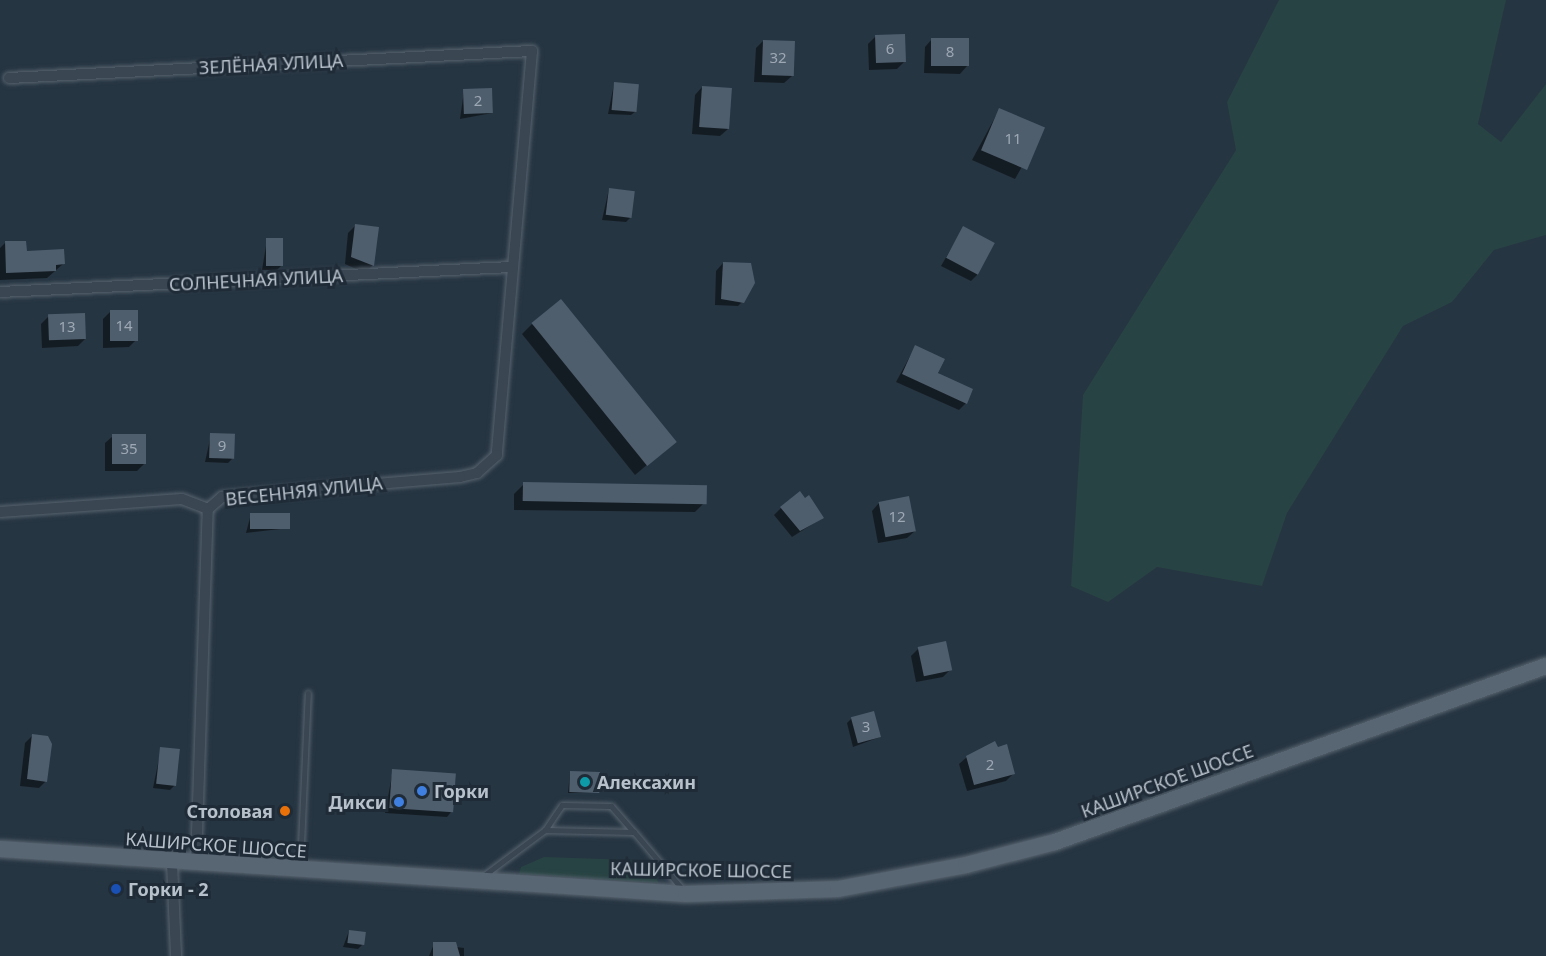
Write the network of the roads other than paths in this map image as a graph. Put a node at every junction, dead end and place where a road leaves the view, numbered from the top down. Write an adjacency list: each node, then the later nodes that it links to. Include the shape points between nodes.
1 (9, 78): 2 (street, ЗЕЛЁНАЯ УЛИЦА, via 532,51)
2 (511, 267): 3 (street, СОЛНЕЧНАЯ УЛИЦА); 4 (street, ВЕСЕННЯЯ УЛИЦА, via 497,455 477,473 222,496)
3 (0, 292)
4 (208, 509): 5 (street, ВЕСЕННЯЯ УЛИЦА, via 182,499); 12 (street)
5 (0, 512)
6 (1546, 666): 15 (main road, КАШИРСКОЕ ШОССЕ, via 1055,842 977,862 838,889)
7 (308, 693): 13 (lane)
8 (545, 830): 9 (lane); 9 (lane, via 562,805 601,805 611,806); 14 (lane)
9 (634, 832): 15 (lane)
10 (0, 849): 11 (main road, КАШИРСКОЕ ШОССЕ)
11 (172, 863): 12 (main road, КАШИРСКОЕ ШОССЕ); 16 (street)
12 (196, 864): 13 (main road, КАШИРСКОЕ ШОССЕ)
13 (300, 870): 14 (main road, КАШИРСКОЕ ШОССЕ)
14 (476, 881): 15 (main road, КАШИРСКОЕ ШОССЕ)
15 (686, 894)
16 (176, 956)

